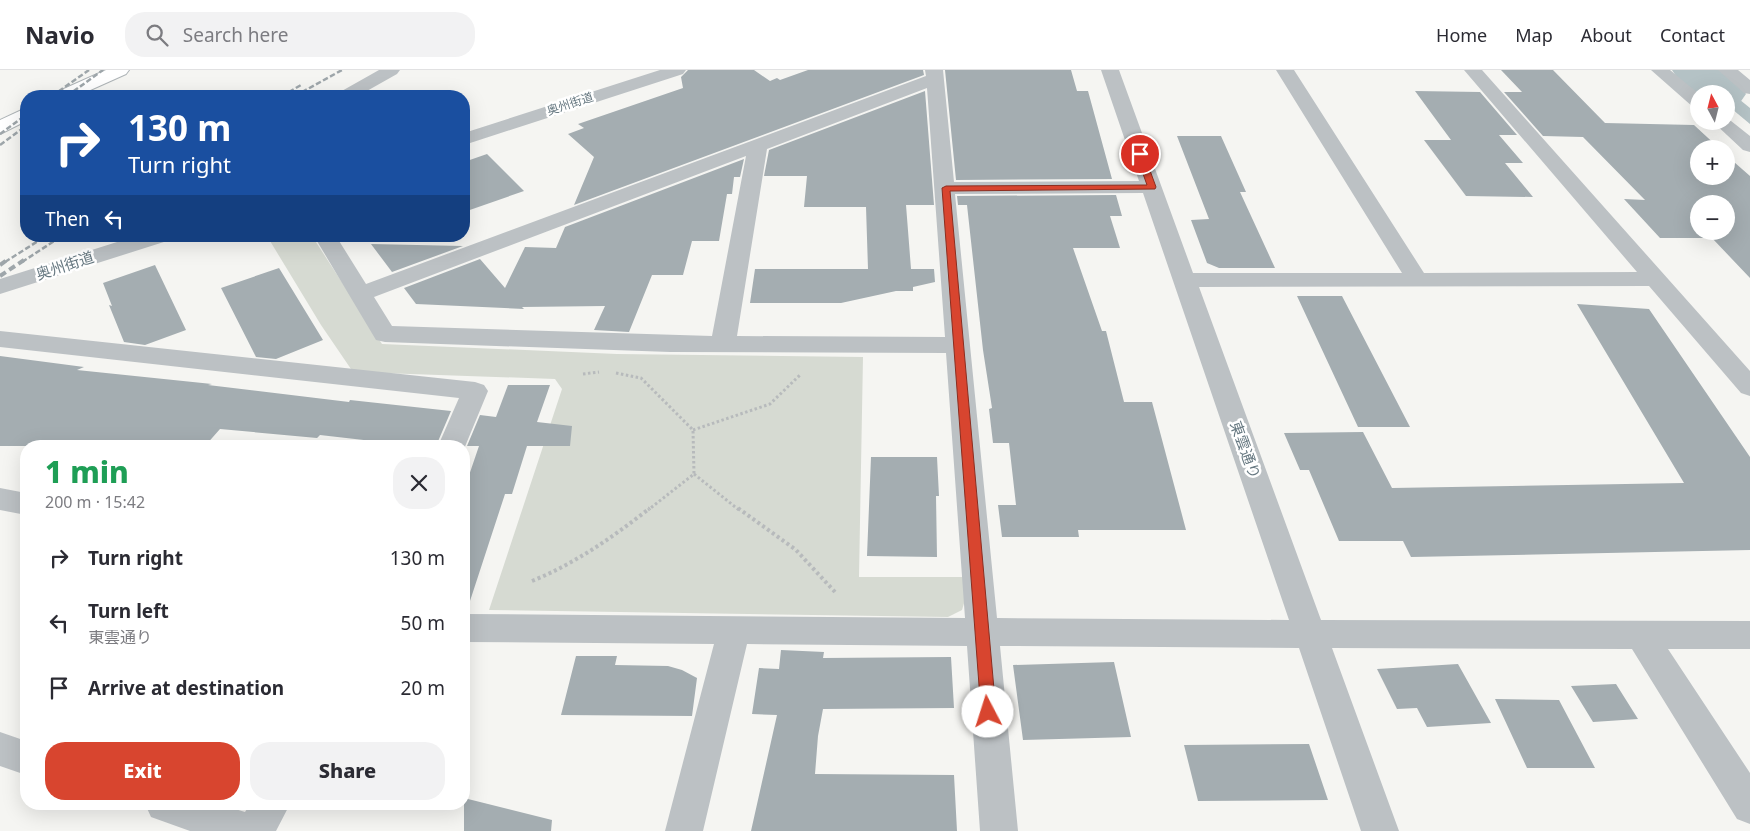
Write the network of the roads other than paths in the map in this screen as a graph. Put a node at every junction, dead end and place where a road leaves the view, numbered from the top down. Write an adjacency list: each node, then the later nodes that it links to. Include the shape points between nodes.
1 (120, 70): 11 (main road)
2 (391, 70): 12 (street)
3 (677, 70): 17 (street, 奥州街道)
4 (1110, 70): 20 (street, 東雲通り)
5 (1285, 70): 25 (street)
6 (1473, 70): 24 (street)
7 (1660, 70): 13 (street)
8 (1726, 70): 10 (street)
9 (935, 74): 18 (street); 21 (street)
10 (1750, 89)
11 (76, 90)
12 (356, 90)
13 (1690, 95)
14 (20, 117): 15 (main road)
15 (0, 128)
16 (1731, 130): 19 (street)
17 (470, 137)
18 (758, 145): 28 (street); 30 (street)
19 (1750, 146)
20 (1152, 187): 21 (street); 26 (street, 東雲通り)
21 (946, 188): 31 (street)
22 (140, 242): 27 (street, 奥州街道)
23 (330, 242): 28 (street)
24 (1655, 278): 25 (street); 32 (street)
25 (1417, 279): 26 (street)
26 (1185, 280): 39 (street, 東雲通り)
27 (0, 287)
28 (361, 294): 30 (street, via 385,334)
29 (0, 339): 33 (street, via 475,392)
30 (723, 344): 31 (street)
31 (958, 345): 38 (street)
32 (1750, 387)
33 (455, 440)
34 (0, 499): 35 (street)
35 (20, 503)
36 (470, 628): 37 (street)
37 (734, 630): 38 (street); 49 (street)
38 (981, 632): 39 (street); 50 (street)
39 (1310, 634): 40 (street); 51 (street, 東雲通り)
40 (1641, 635): 41 (street); 44 (street)
41 (1750, 635)
42 (0, 749): 43 (street)
43 (20, 756)
44 (1750, 806)
45 (182, 810): 47 (street)
46 (268, 810): 48 (street)
47 (245, 831)
48 (255, 831)
49 (684, 831)
50 (999, 831)
51 (1380, 831)

